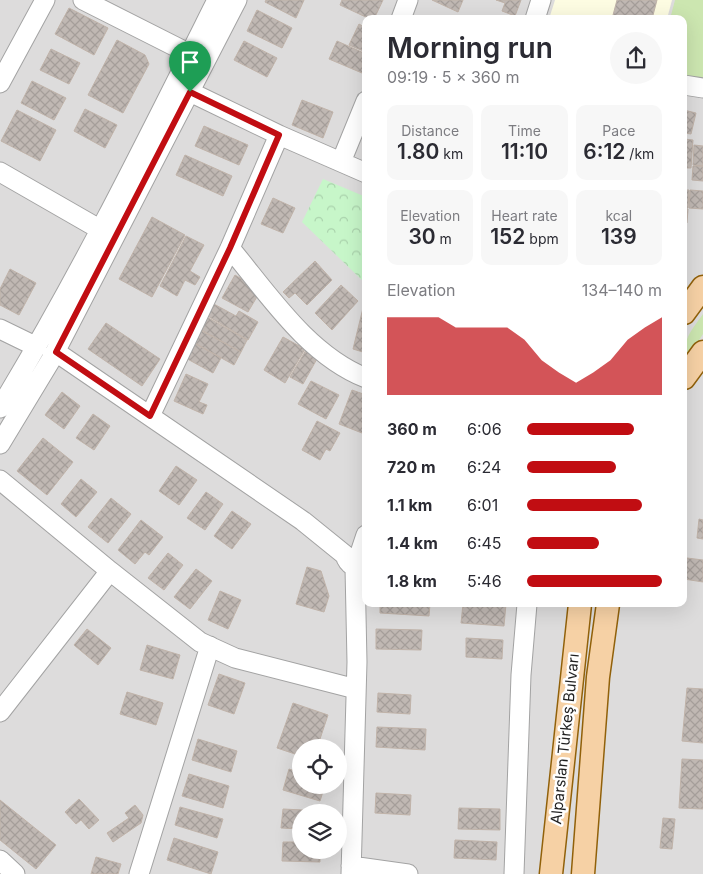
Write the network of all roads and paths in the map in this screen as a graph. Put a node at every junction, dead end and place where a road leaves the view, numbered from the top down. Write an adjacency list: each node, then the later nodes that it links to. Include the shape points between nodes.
1 (45, 0): 10 (street)
2 (83, 0): 9 (street)
3 (217, 0): 9 (street)
4 (237, 0): 13 (street)
5 (408, 0): 7 (street)
6 (540, 0): 8 (street)
7 (402, 15)
8 (536, 15)
9 (190, 54): 19 (street)
10 (0, 83)
11 (687, 85): 12 (street)
12 (703, 88)
13 (190, 92): 15 (street); 25 (street)
14 (362, 111): 16 (street)
15 (279, 135): 16 (street); 20 (street)
16 (341, 162): 17 (street)
17 (362, 171)
18 (0, 172): 19 (street)
19 (101, 230): 24 (street)
20 (230, 248): 28 (street, via 314,345 334,362); 30 (street)
21 (703, 287): 22 (main road)
22 (687, 309)
23 (0, 328): 24 (street)
24 (37, 347): 29 (street)
25 (56, 352): 30 (street); 31 (street)
26 (703, 352): 27 (main road)
27 (687, 374)
28 (362, 376)
29 (0, 408)
30 (150, 416): 33 (street, via 303,521 347,561)
31 (0, 444)
32 (0, 480): 34 (street)
33 (361, 569): 39 (street)
34 (110, 572): 38 (street, via 200,642); 40 (street)
35 (527, 607): 46 (street)
36 (580, 607): 47 (main road, Alparslan Türkeş Bulvarı)
37 (608, 607): 48 (main road, Alparslan Türkeş Bulvarı, via 598,677)
38 (210, 646): 39 (street, via 235,658); 44 (street)
39 (356, 689): 42 (street)
40 (0, 712)
41 (0, 860): 43 (street)
42 (351, 870): 45 (street)
43 (16, 874)
44 (139, 874)
45 (408, 874)
46 (514, 874)
47 (551, 874)
48 (583, 874)

